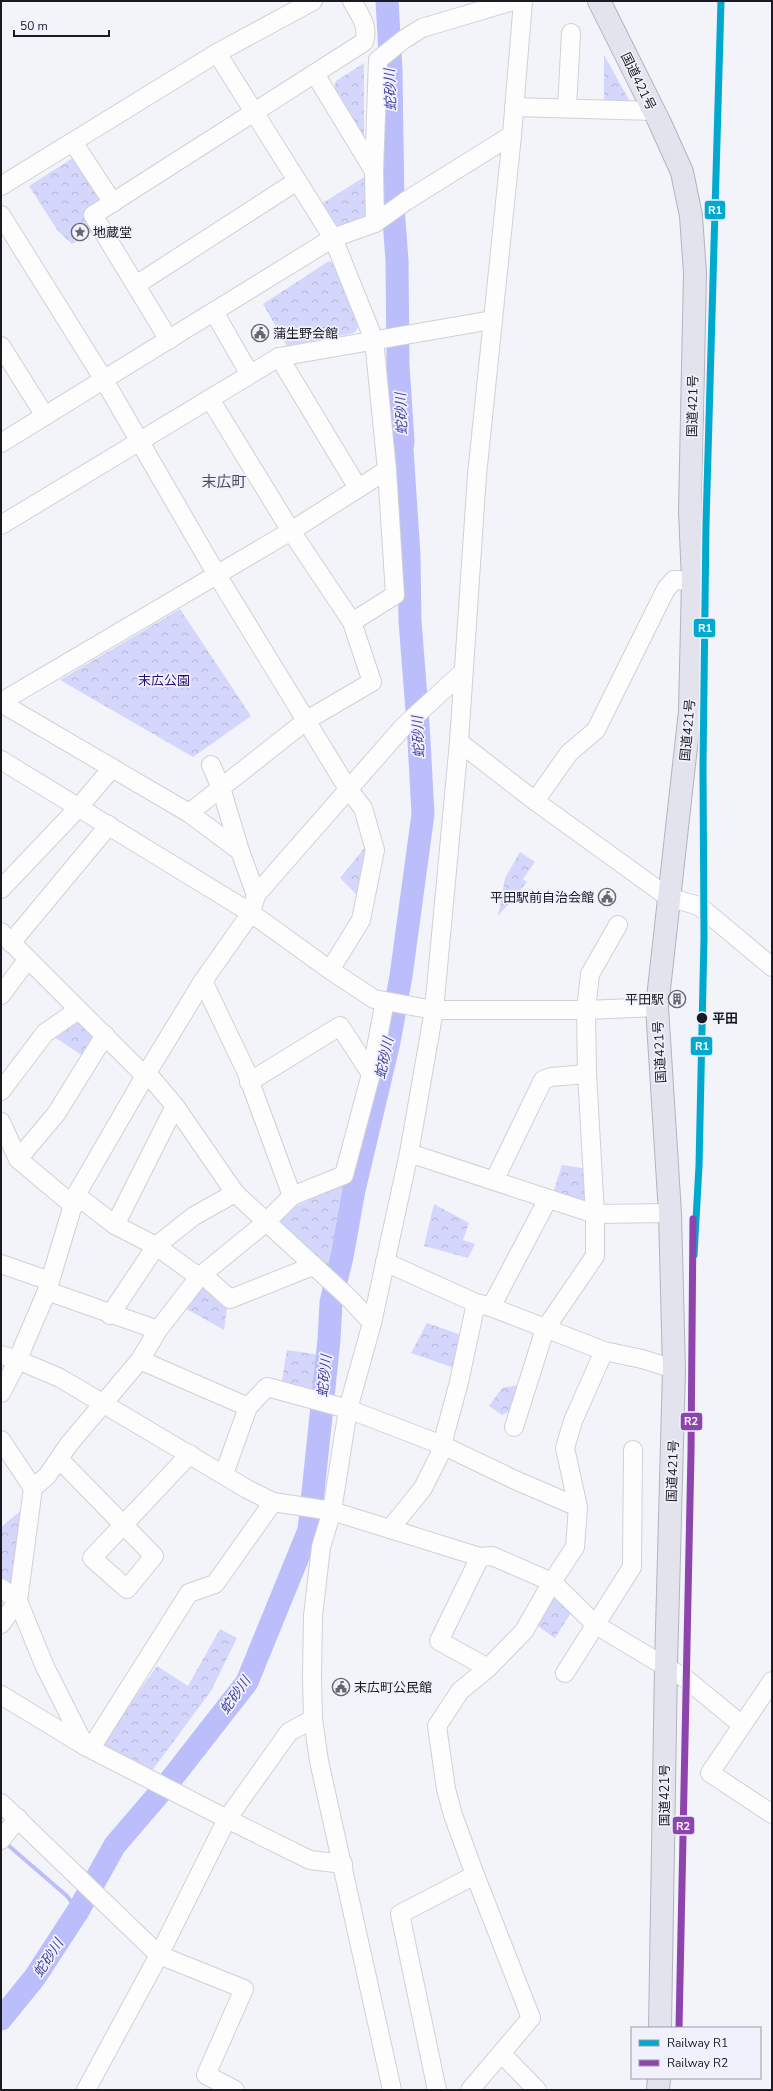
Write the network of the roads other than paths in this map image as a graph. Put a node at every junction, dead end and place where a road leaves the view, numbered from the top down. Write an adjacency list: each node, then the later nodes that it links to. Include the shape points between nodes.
1 (313, 1): 7 (street)
2 (352, 1): 8 (street, via 367,33 364,42)
3 (513, 1): 15 (street, via 422,28 378,60)
4 (522, 1): 9 (street)
5 (599, 1): 11 (highway, 国道421号)
6 (570, 33): 10 (street)
7 (217, 53): 12 (street); 14 (street)
8 (315, 74): 12 (street); 15 (street)
9 (514, 107): 10 (street); 13 (street)
10 (567, 108): 11 (street)
11 (654, 111): 40 (highway, 国道421号, via 682,172 691,216 695,273 690,511)
12 (254, 113): 16 (street); 18 (street)
13 (512, 136): 20 (street); 24 (street)
14 (73, 142): 17 (street); 18 (street)
15 (374, 171): 20 (street)
16 (297, 181): 21 (street); 22 (street)
17 (1, 186)
18 (112, 203): 22 (street, via 93,216)
19 (1, 215): 30 (street)
20 (375, 223): 21 (street)
21 (333, 238): 23 (street); 26 (street)
22 (136, 285): 25 (street)
23 (214, 312): 25 (street); 29 (street)
24 (492, 320): 26 (street); 42 (street, via 477,475)
25 (169, 340): 30 (street)
26 (374, 340): 28 (street); 35 (street)
27 (3, 354): 32 (street)
28 (279, 357): 29 (street); 36 (street)
29 (249, 373): 31 (street)
30 (104, 380): 32 (street); 33 (street)
31 (210, 399): 33 (street); 38 (street)
32 (45, 416): 34 (street)
33 (139, 441): 37 (street); 39 (street)
34 (1, 444)
35 (388, 470): 36 (street); 41 (street, via 395,594)
36 (358, 488): 38 (street)
37 (1, 525)
38 (291, 531): 39 (street); 41 (street)
39 (217, 575): 43 (street); 44 (street)
40 (693, 581): 51 (street, via 674,580 666,589 596,730 569,753); 58 (highway, 国道421号, via 690,711)
41 (352, 622): 44 (street, via 372,682)
42 (463, 672): 45 (street); 50 (street, via 403,727)
43 (1, 703): 48 (street)
44 (307, 720): 49 (street); 50 (street)
45 (459, 742): 51 (street); 70 (street)
46 (1, 760): 52 (street)
47 (211, 766): 49 (street)
48 (112, 768): 52 (street); 53 (street)
49 (221, 788): 53 (street); 55 (street)
50 (348, 789): 57 (street); 64 (street, via 363,808 375,850 360,920)
51 (535, 801): 58 (street)
52 (79, 807): 54 (street); 56 (street)
53 (189, 813): 55 (street)
54 (109, 825): 59 (street); 61 (street)
55 (240, 851): 57 (street)
56 (1, 889)
57 (256, 895): 59 (street)
58 (668, 897): 63 (street, via 699,906); 68 (highway, 国道421号)
59 (251, 913): 64 (street); 65 (street)
60 (618, 925): 71 (street, via 590,974)
61 (6, 937): 62 (street)
62 (28, 960): 66 (street); 69 (street)
63 (772, 967)
64 (330, 970): 67 (street, via 374,999)
65 (203, 981): 75 (street); 76 (street)
66 (1, 995)
67 (388, 1001): 70 (street); 73 (street)
68 (657, 1007): 71 (street); 87 (highway, 国道421号)
69 (78, 1010): 72 (street); 77 (street, via 45,1033)
70 (434, 1010): 71 (street); 80 (street)
71 (586, 1010): 74 (street)
72 (105, 1035): 75 (street); 81 (street, via 56,1114)
73 (371, 1074): 76 (street, via 340,1026); 84 (street, via 344,1176)
74 (587, 1074): 82 (street, via 543,1080); 88 (street)
75 (145, 1076): 78 (street, via 153,1080); 86 (street)
76 (250, 1082): 84 (street)
77 (1, 1091)
78 (175, 1106): 83 (street); 90 (street)
79 (1, 1122): 81 (street)
80 (409, 1153): 82 (street); 92 (street)
81 (18, 1159): 86 (street)
82 (494, 1181): 85 (street)
83 (235, 1193): 89 (street); 91 (street, via 194,1216)
84 (292, 1196): 89 (street)
85 (548, 1199): 88 (street); 97 (street)
86 (75, 1201): 90 (street); 96 (street)
87 (670, 1213): 88 (street); 105 (highway, 国道421号)
88 (595, 1214): 100 (street, via 595,1256)
89 (265, 1223): 94 (street); 95 (street)
90 (115, 1225): 91 (street)
91 (156, 1246): 95 (street); 98 (street)
92 (384, 1262): 97 (street); 99 (street)
93 (1, 1264): 96 (street)
94 (313, 1266): 95 (street, via 230,1299); 99 (street)
95 (201, 1275): 101 (street)
96 (48, 1286): 98 (street); 103 (street)
97 (484, 1305): 100 (street); 112 (street, via 459,1382)
98 (110, 1315): 101 (street)
99 (372, 1323): 109 (street)
100 (545, 1329): 102 (street); 110 (street)
101 (158, 1330): 104 (street)
102 (604, 1351): 105 (street); 119 (street, via 573,1422 565,1448)
103 (9, 1357): 106 (street); 107 (street, via 60,1378)
104 (140, 1360): 107 (street); 108 (street)
105 (674, 1369): 128 (highway, 国道421号)
106 (1, 1393)
107 (105, 1403): 114 (street); 115 (street)
108 (248, 1407): 109 (street, via 267,1386); 116 (street)
109 (348, 1409): 112 (street); 120 (street)
110 (514, 1427)
111 (1, 1440): 117 (street)
112 (443, 1446): 119 (street); 121 (street, via 423,1488)
113 (633, 1450): 127 (street, via 632,1567)
114 (190, 1454): 115 (street, via 123,1525); 116 (street)
115 (59, 1459): 117 (street, via 47,1476)
116 (224, 1474): 118 (street)
117 (33, 1488): 125 (street)
118 (273, 1502): 120 (street); 135 (street, via 215,1584 189,1593)
119 (578, 1507): 123 (street, via 575,1547)
120 (332, 1511): 121 (street); 133 (street, via 321,1547 313,1616)
121 (390, 1529): 122 (street)
122 (480, 1558): 123 (street, via 492,1556); 129 (street, via 439,1642)
123 (552, 1582): 127 (street); 129 (street, via 524,1631)
124 (1, 1588): 125 (street)
125 (18, 1601): 126 (street); 135 (street, via 45,1667)
126 (1, 1624)
127 (596, 1625): 128 (street); 130 (street)
128 (666, 1666): 134 (street); 144 (highway, 国道421号)
129 (488, 1668): 142 (street, via 460,1691 437,1726 446,1789)
130 (565, 1673)
131 (772, 1680): 134 (street)
132 (1, 1695): 135 (street)
133 (313, 1719): 139 (street, via 289,1732); 141 (street, via 319,1761)
134 (742, 1725): 137 (street, via 710,1773)
135 (88, 1747): 139 (street)
136 (1, 1803): 138 (street)
137 (772, 1814)
138 (18, 1818): 140 (street); 143 (street)
139 (227, 1819): 141 (street, via 310,1860); 143 (street)
140 (1, 1840)
141 (342, 1864): 149 (street)
142 (474, 1875): 145 (street, via 531,2018); 150 (street, via 400,1914)
143 (159, 1955): 147 (street); 148 (street, via 244,1989 206,2075)
144 (660, 2027)
145 (502, 2054): 151 (street); 152 (street)
146 (659, 2079): 153 (highway)
147 (86, 2090)
148 (235, 2090)
149 (392, 2090)
150 (437, 2090)
151 (470, 2090)
152 (537, 2090)
153 (658, 2090)

